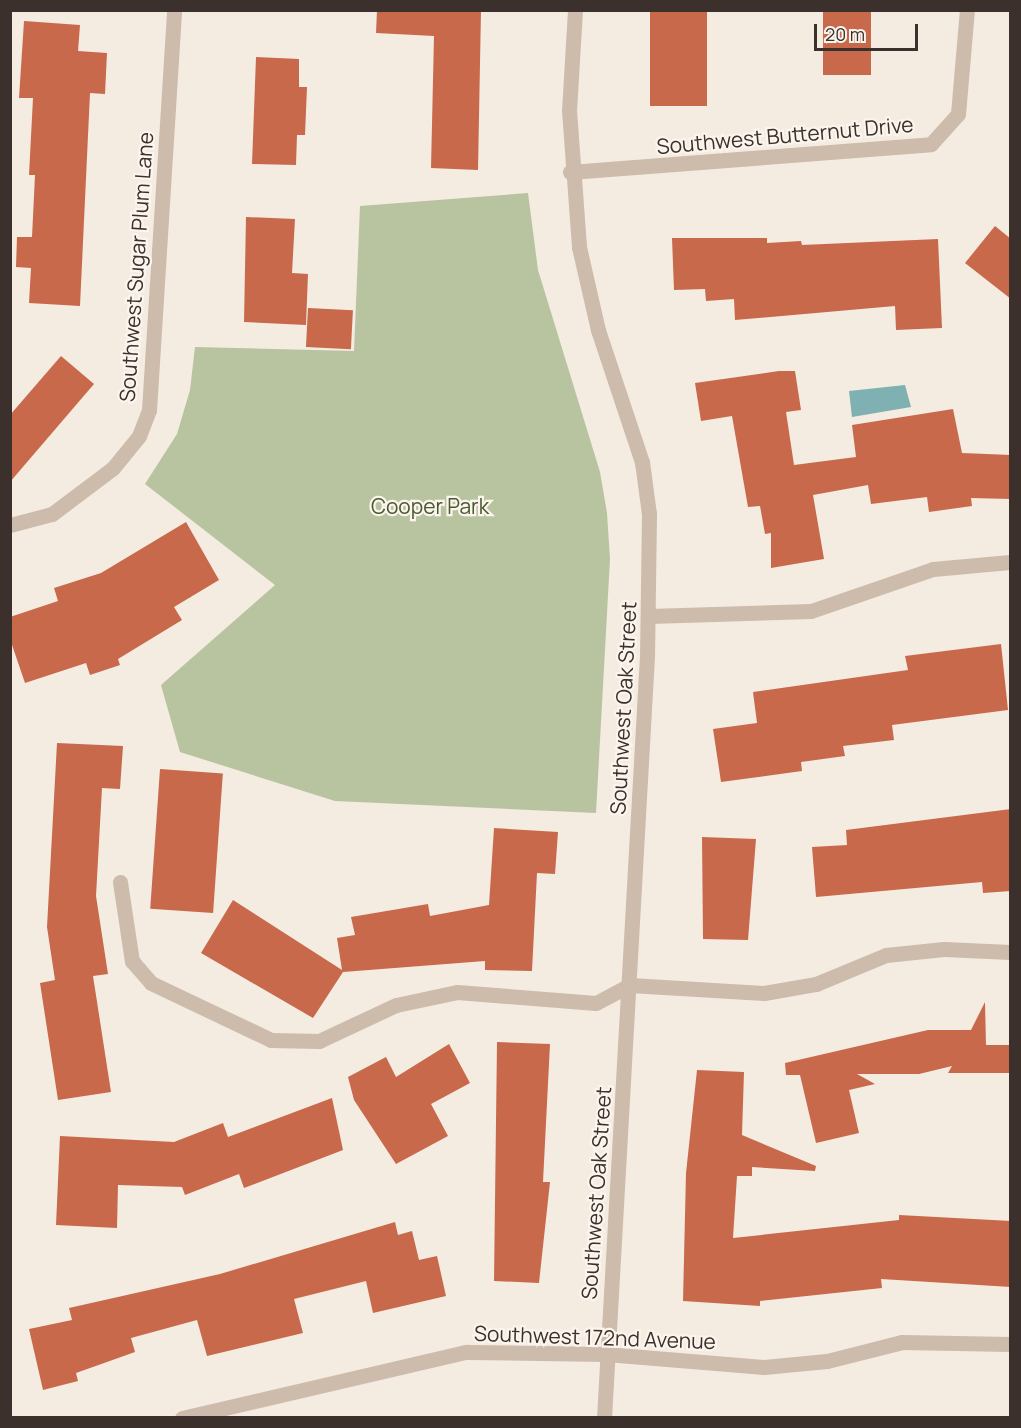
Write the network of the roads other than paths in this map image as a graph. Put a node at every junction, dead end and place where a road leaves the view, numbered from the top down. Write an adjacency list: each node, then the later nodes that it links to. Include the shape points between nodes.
1 (174, 10): 5 (street, Southwest Sugar Plum Lane, via 149,410 139,436 113,468 52,514)
2 (575, 10): 4 (street, Southwest Oak Street)
3 (967, 10): 4 (street, Southwest Butternut Drive, via 958,114 931,144)
4 (570, 172): 7 (street, Southwest Oak Street, via 587,288 648,488)
5 (10, 525)
6 (1011, 562): 7 (street, via 933,569 811,611)
7 (649, 616): 10 (street, Southwest Oak Street)
8 (120, 882): 10 (street, via 132,961 152,983 271,1040 319,1041 396,1005 457,992 596,1003)
9 (1011, 952): 10 (street, via 944,949 886,955 816,984 764,993)
10 (630, 985): 12 (street, Southwest Oak Street)
11 (1011, 1344): 12 (street, Southwest 172nd Avenue, via 902,1342 827,1361 764,1367)
12 (606, 1354): 13 (street, Southwest 172nd Avenue, via 466,1352); 14 (street, Southwest Oak Street)
13 (182, 1418)
14 (604, 1418)

